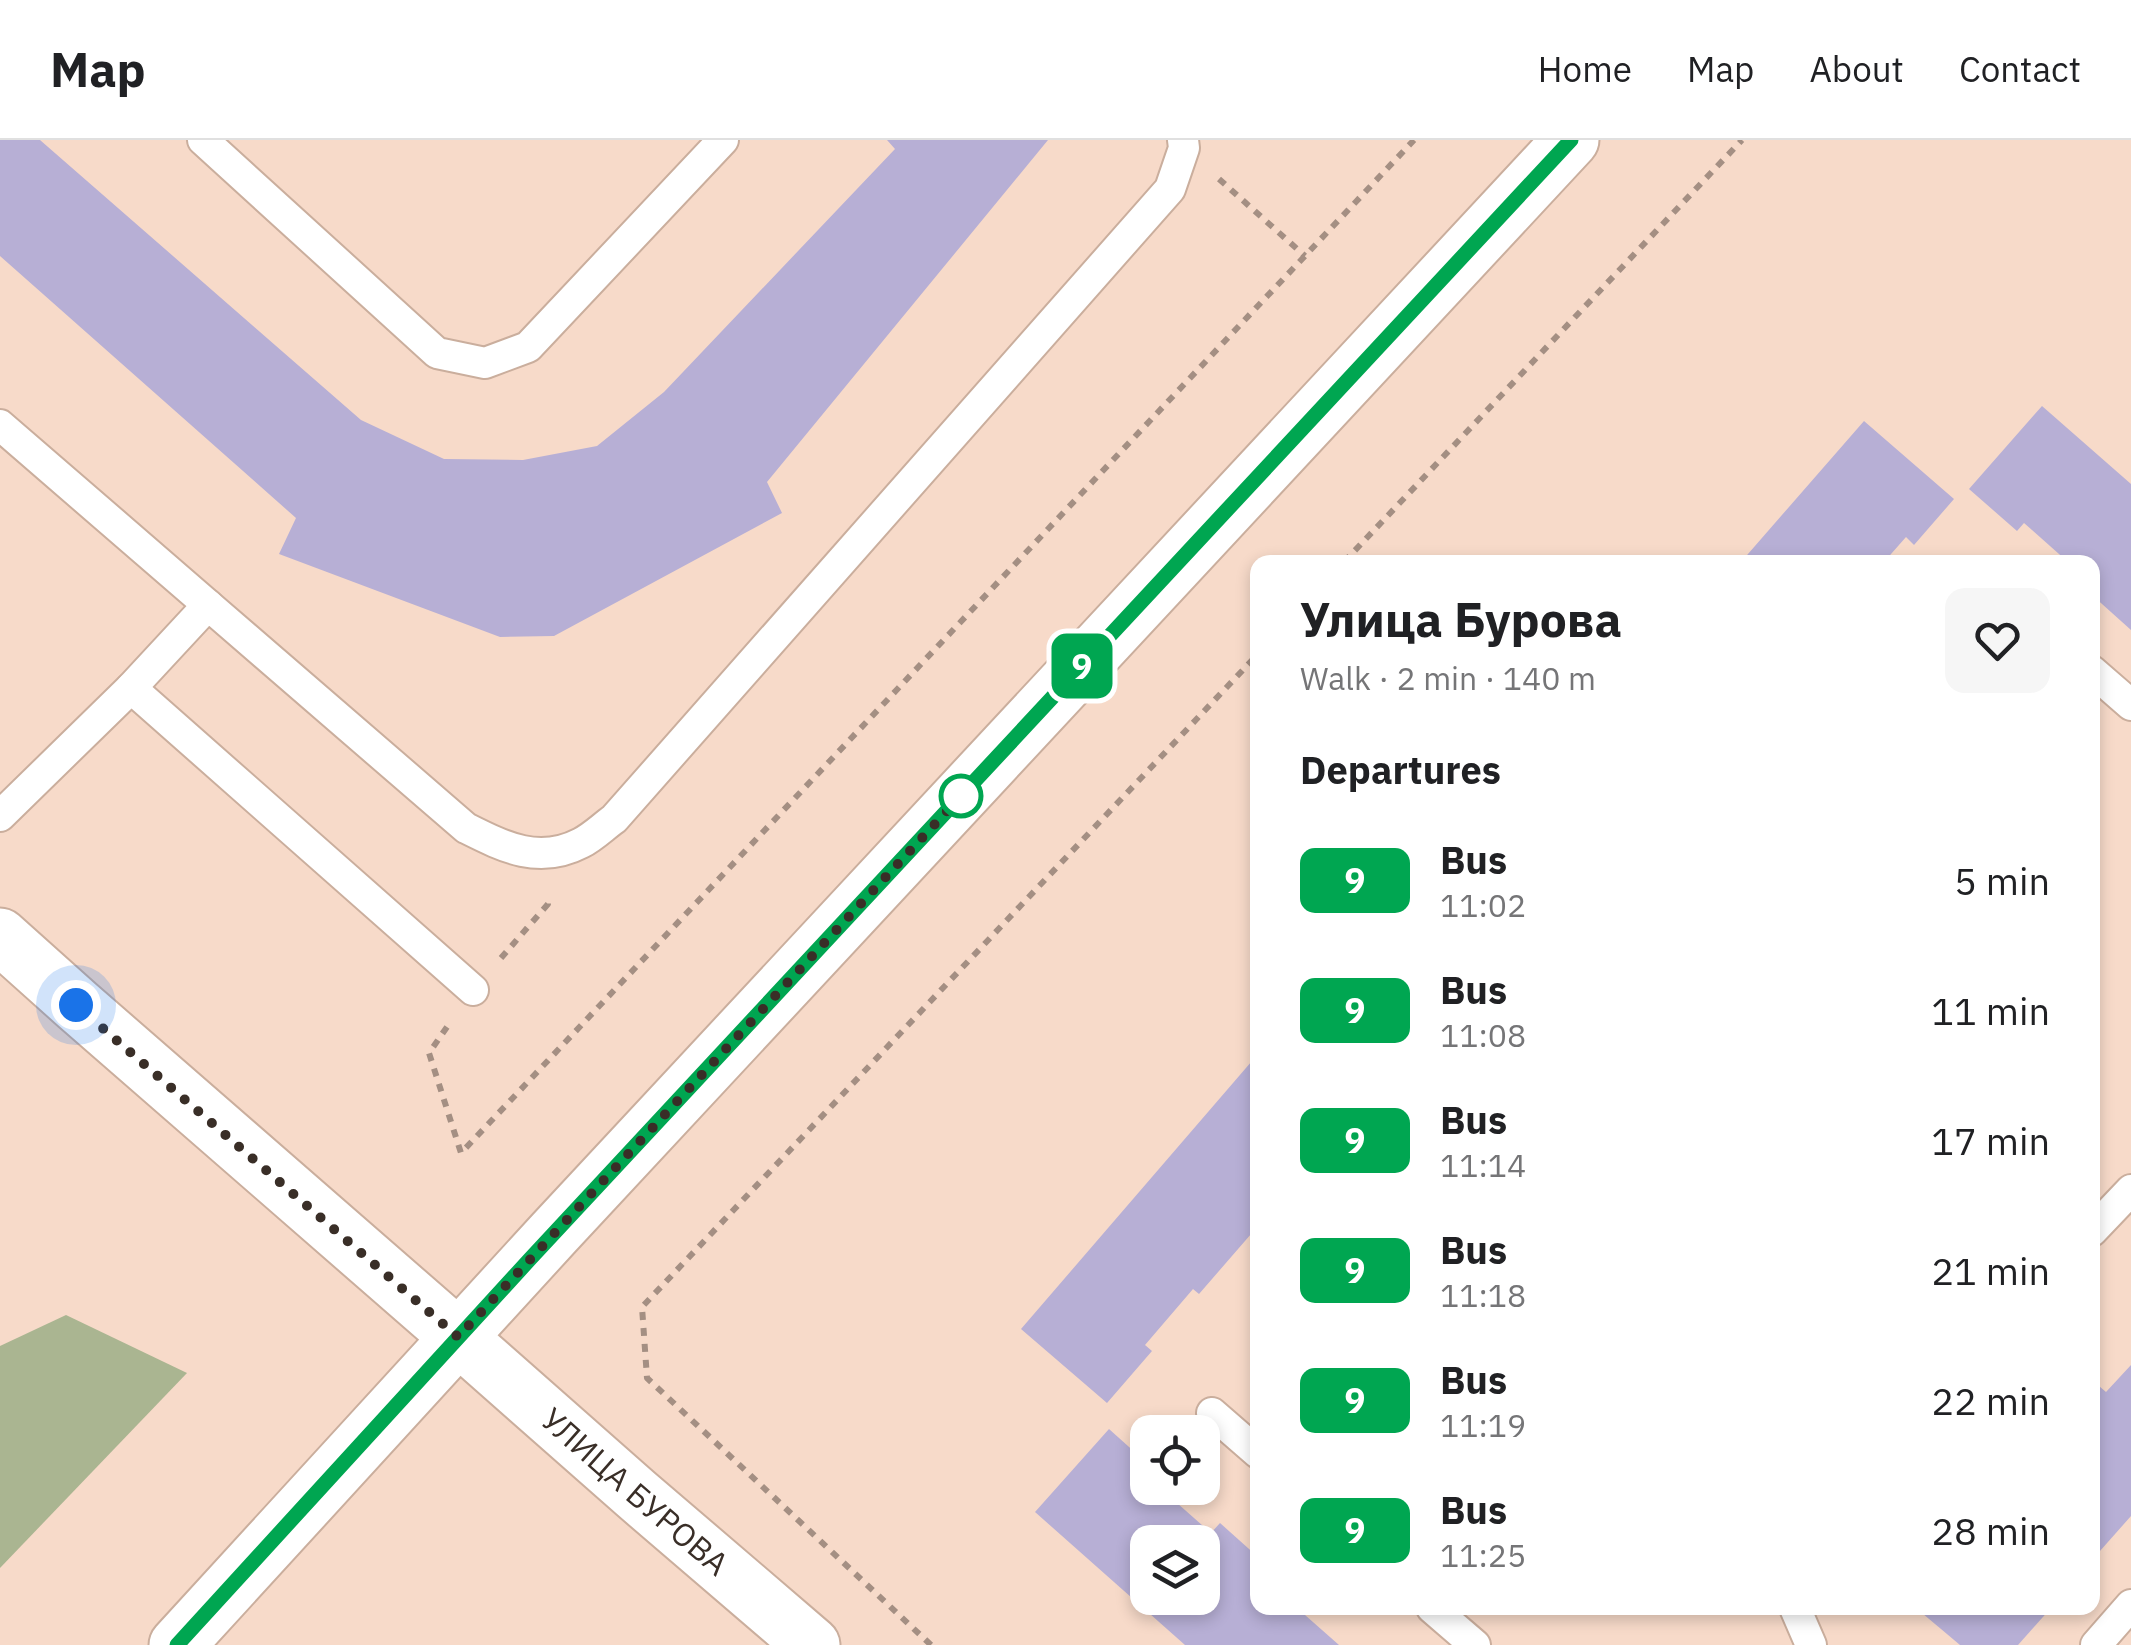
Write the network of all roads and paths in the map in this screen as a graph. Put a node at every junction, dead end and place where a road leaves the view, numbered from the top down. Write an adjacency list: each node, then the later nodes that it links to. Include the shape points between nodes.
1 (203, 140): 2 (lane, via 437,352 485,364 528,347)
2 (724, 140)
3 (1414, 140): 7 (path)
4 (1571, 140): 21 (main road)
5 (1742, 140): 9 (path)
6 (1184, 144): 7 (path); 10 (lane, via 1170,189 614,819 580,843 545,854 507,848 466,828)
7 (1305, 256): 18 (path)
8 (0, 426): 10 (lane)
9 (1351, 555)
10 (208, 605): 13 (lane)
11 (1250, 662): 29 (path, via 642,1306 647,1378)
12 (2100, 678): 14 (lane)
13 (131, 688): 15 (lane); 17 (lane)
14 (2131, 705)
15 (0, 816)
16 (0, 936): 21 (main road, УЛИЦА БУРОВА)
17 (473, 990)
18 (461, 1154)
19 (2131, 1190): 20 (lane)
20 (2100, 1223)
21 (458, 1337): 27 (main road); 28 (main road, УЛИЦА БУРОВА)
22 (1212, 1413): 23 (lane)
23 (1250, 1446)
24 (2131, 1604): 32 (lane)
25 (1440, 1615): 30 (lane)
26 (1798, 1615): 31 (lane)
27 (177, 1645)
28 (812, 1645)
29 (931, 1645)
30 (1475, 1645)
31 (1811, 1645)
32 (2096, 1645)

